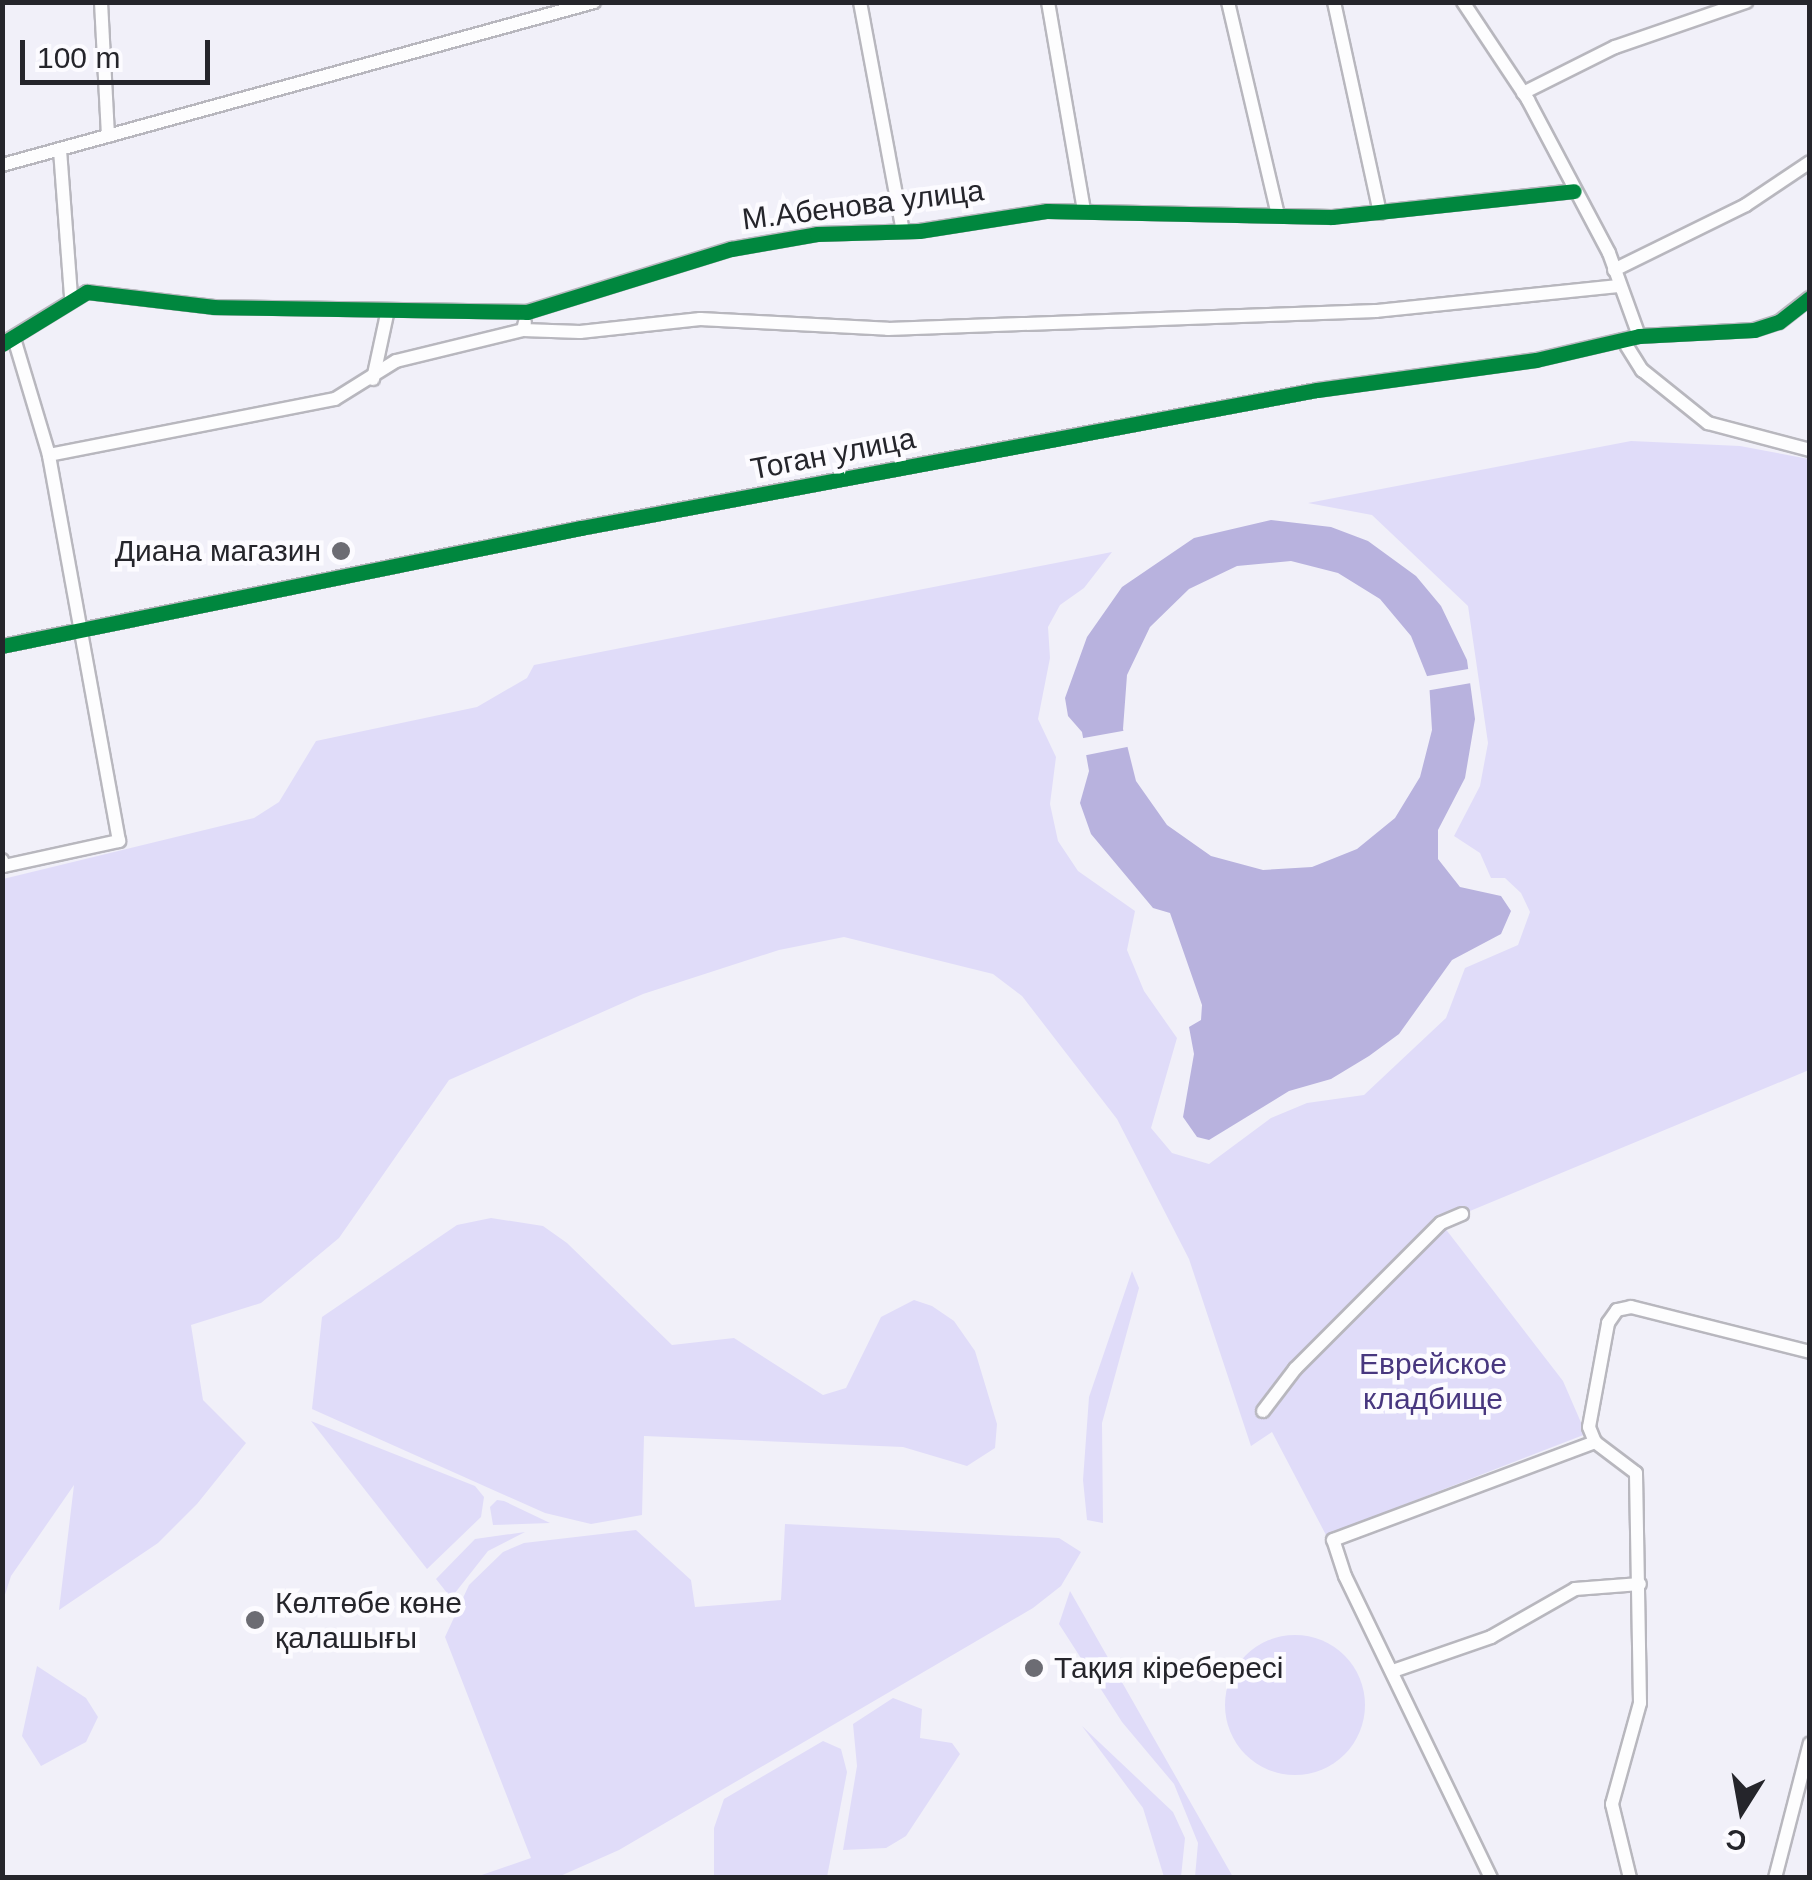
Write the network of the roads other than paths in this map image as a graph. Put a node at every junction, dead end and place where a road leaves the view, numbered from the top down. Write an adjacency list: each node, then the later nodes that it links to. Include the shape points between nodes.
1 (101, 2): 10 (street)
2 (594, 2): 10 (street)
3 (860, 2): 18 (street, М.Абенова улица)
4 (1048, 2): 15 (street)
5 (1228, 2): 17 (street)
6 (1334, 2): 16 (street)
7 (1464, 2): 9 (street)
8 (1746, 2): 9 (street, via 1615,47)
9 (1522, 93): 14 (street)
10 (108, 136): 11 (street)
11 (60, 150): 13 (street); 21 (street)
12 (1810, 162): 19 (street, via 1746,205)
13 (2, 165)
14 (1574, 191): 16 (street, М.Абенова улица); 19 (street)
15 (1084, 210): 17 (street, М.Абенова улица); 18 (street, М.Абенова улица, via 920,231)
16 (1380, 213): 17 (street, М.Абенова улица)
17 (1278, 215)
18 (902, 226): 23 (street, М.Абенова улица, via 732,249)
19 (1614, 270): 20 (street)
20 (1620, 286): 25 (street, via 1376,312 888,330 700,320 580,332); 26 (street)
21 (71, 298): 24 (street, М.Абенова улица, via 87,292 165,304); 28 (street)
22 (1810, 298): 26 (street, Тоган улица, via 1779,322)
23 (527, 312): 24 (street, М.Абенова улица); 25 (street)
24 (387, 314): 29 (street)
25 (523, 330): 29 (street, via 396,361)
26 (1638, 336): 27 (street, Тоган улица)
27 (1623, 340): 30 (street, via 1642,370 1708,423); 32 (street, Тоган улица, via 580,528)
28 (8, 341): 31 (street)
29 (373, 379): 31 (street, via 335,399)
30 (1810, 450)
31 (49, 455): 32 (street)
32 (81, 632): 33 (street, Тоган улица); 34 (street, via 120,841 4,866)
33 (2, 646)
34 (2, 860)
35 (1462, 1214): 37 (street, via 1441,1224 1295,1369)
36 (1810, 1352): 38 (street, via 1631,1306 1617,1310 1597,1368 1589,1428)
37 (1264, 1411)
38 (1596, 1442): 39 (street, via 1636,1473); 40 (street, via 1334,1540)
39 (1640, 1584): 40 (street, via 1574,1588 1491,1636); 43 (street, via 1640,1702 1612,1804)
40 (1393, 1670): 42 (street)
41 (1810, 1743): 44 (street)
42 (1492, 1878)
43 (1630, 1878)
44 (1775, 1878)

